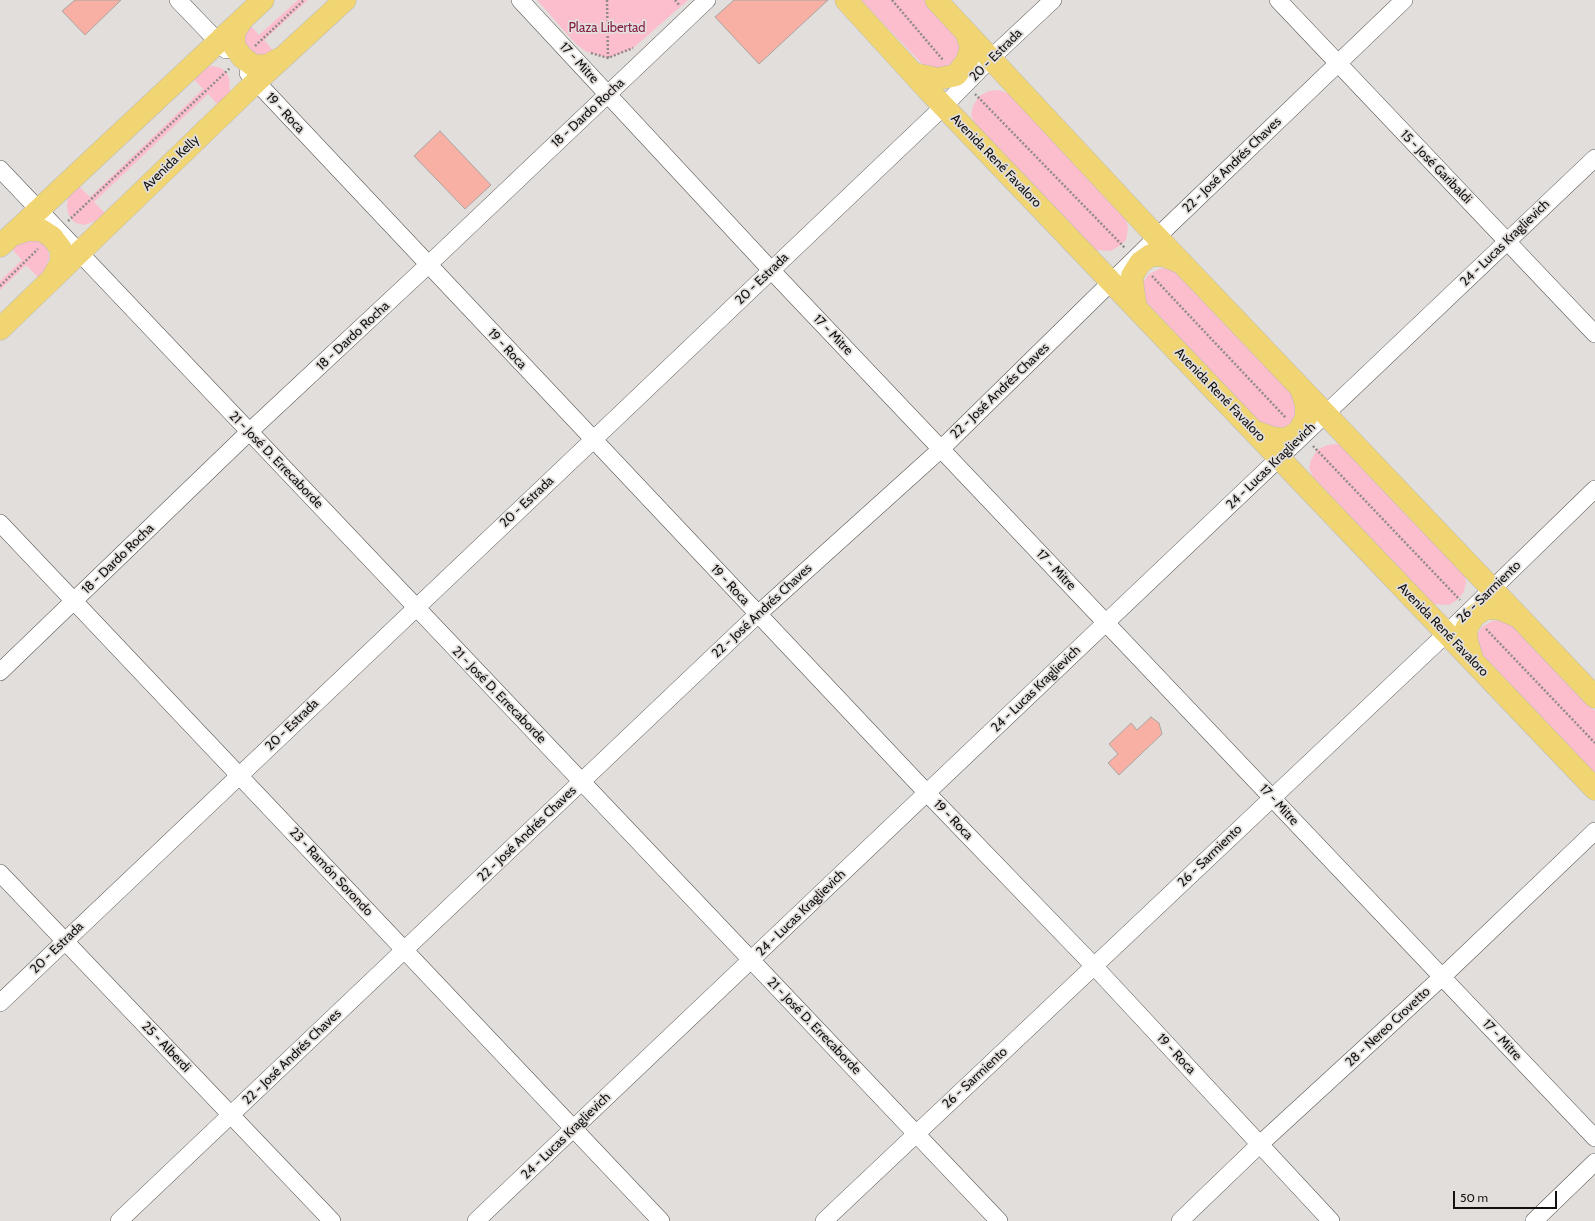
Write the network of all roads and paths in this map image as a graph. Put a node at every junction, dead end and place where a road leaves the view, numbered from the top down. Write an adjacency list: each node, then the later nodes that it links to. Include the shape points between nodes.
1 (178, 0): 20 (street, 19 - Roca)
2 (263, 0): 18 (main road)
3 (304, 0): 26 (path)
4 (345, 0): 23 (main road, Avenida Kelly)
5 (520, 0): 31 (street, 17 - Mitre)
6 (607, 0): 24 (path)
7 (675, 0): 16 (path)
8 (706, 0): 31 (street, 18 - Dardo Rocha)
9 (846, 0): 28 (main road, Avenida René Favaloro)
10 (892, 0): 29 (path)
11 (936, 0): 19 (main road)
12 (1053, 0): 25 (street, 20 - Estrada)
13 (1278, 0): 27 (street, 15 - José Garibaldi)
14 (1404, 0): 27 (street, 22 - José Andrés Chaves)
15 (684, 3): 16 (path)
16 (680, 7): 17 (path)
17 (675, 11)
18 (244, 18): 20 (main road); 26 (main road, via 234,32 234,46)
19 (966, 32): 25 (main road); 29 (main road, via 971,47 961,71)
20 (218, 42): 26 (street, 19 - Roca); 35 (main road)
21 (637, 44): 24 (path, via 632,49)
22 (587, 52): 24 (path)
23 (282, 58): 26 (main road, via 268,65 254,66); 30 (main road, Avenida Kelly)
24 (608, 58)
25 (990, 59): 29 (street, 20 - Estrada); 37 (main road)
26 (240, 60): 30 (street, 19 - Roca); 36 (path)
27 (1338, 63): 37 (street, 22 - José Andrés Chaves); 39 (street, 15 - José Garibaldi)
28 (915, 74): 29 (main road); 32 (main road, Avenida René Favaloro)
29 (961, 80): 32 (street, 20 - Estrada); 41 (path)
30 (256, 82): 40 (main road, Avenida Kelly); 43 (street, 19 - Roca)
31 (608, 93): 43 (street, 18 - Dardo Rocha); 44 (street, 17 - Mitre)
32 (944, 106): 44 (street, 20 - Estrada); 46 (main road, Avenida René Favaloro)
33 (1595, 158): 39 (street, 24 - Lucas Kraglievich)
34 (0, 169): 35 (street, 21 - José D. Errecaborde)
35 (38, 210): 36 (street, 21 - José D. Errecaborde); 38 (main road)
36 (55, 234): 38 (main road, via 28,230); 40 (street, 21 - José D. Errecaborde); 45 (main road, via 61,249 61,263); 47 (path)
37 (1157, 236): 41 (street, 22 - José Andrés Chaves); 42 (main road)
38 (6, 241)
39 (1507, 242): 50 (street, 15 - José Garibaldi); 52 (street, 24 - Lucas Kraglievich)
40 (79, 253): 45 (main road, Avenida Kelly); 54 (street, 21 - José D. Errecaborde)
41 (1138, 261): 42 (main road, via 1151,255 1166,256); 46 (street, 22 - José Andrés Chaves); 48 (main road, via 1132,276); 55 (path)
42 (1182, 262): 51 (main road)
43 (428, 265): 54 (street, 18 - Dardo Rocha); 56 (street, 19 - Roca)
44 (771, 270): 56 (street, 20 - Estrada); 57 (street, 17 - Mitre)
45 (53, 278): 49 (main road, Avenida Kelly)
46 (1112, 282): 48 (main road, Avenida René Favaloro); 57 (street, 22 - José Andrés Chaves)
47 (0, 286)
48 (1136, 308): 53 (main road, Avenida René Favaloro)
49 (0, 329)
50 (1595, 334)
51 (1301, 388): 52 (main road); 55 (main road, via 1306,405 1306,418)
52 (1326, 414): 55 (street, 24 - Lucas Kraglievich); 61 (main road)
53 (1253, 430): 55 (main road, via 1273,438 1287,439); 58 (main road, Avenida René Favaloro)
54 (249, 432): 62 (street, 18 - Dardo Rocha); 63 (street, 21 - José D. Errecaborde)
55 (1301, 433): 58 (street, 24 - Lucas Kraglievich); 64 (path)
56 (593, 440): 63 (street, 20 - Estrada); 65 (street, 19 - Roca)
57 (941, 449): 65 (street, 22 - José Andrés Chaves); 67 (street, 17 - Mitre)
58 (1279, 458): 67 (street, 24 - Lucas Kraglievich); 68 (main road, Avenida René Favaloro)
59 (1595, 489): 61 (street, 26 - Sarmiento)
60 (0, 523): 62 (street, 23 - Ramón Sorondo)
61 (1492, 588): 64 (street, 26 - Sarmiento); 66 (main road)
62 (74, 602): 70 (street, 18 - Dardo Rocha); 73 (street, 23 - Ramón Sorondo)
63 (416, 607): 73 (street, 20 - Estrada); 74 (street, 21 - José D. Errecaborde)
64 (1472, 613): 66 (main road, via 1486,608 1500,608); 68 (street, 26 - Sarmiento); 69 (main road, via 1466,629); 72 (path)
65 (758, 614): 74 (street, 22 - José Andrés Chaves); 76 (street, 19 - Roca)
66 (1517, 616): 71 (main road)
67 (1106, 623): 76 (street, 24 - Lucas Kraglievich); 77 (street, 17 - Mitre)
68 (1446, 633): 69 (main road, Avenida René Favaloro); 77 (street, 26 - Sarmiento)
69 (1473, 661): 75 (main road, Avenida René Favaloro)
70 (0, 672)
71 (1595, 697)
72 (1595, 743)
73 (239, 776): 80 (street, 20 - Estrada); 81 (street, 23 - Ramón Sorondo)
74 (582, 782): 81 (street, 22 - José Andrés Chaves); 82 (street, 21 - José D. Errecaborde)
75 (1593, 786)
76 (927, 793): 82 (street, 24 - Lucas Kraglievich); 83 (street, 19 - Roca)
77 (1272, 797): 83 (street, 26 - Sarmiento); 84 (street, 17 - Mitre)
78 (1595, 831): 84 (street, 28 - Nereo Crovetto)
79 (0, 873): 80 (street, 25 - Alberdi)
80 (65, 941): 85 (street, 20 - Estrada); 86 (street, 25 - Alberdi)
81 (404, 950): 86 (street, 22 - José Andrés Chaves); 87 (street, 23 - Ramón Sorondo)
82 (751, 960): 87 (street, 24 - Lucas Kraglievich); 88 (street, 21 - José D. Errecaborde)
83 (1094, 966): 88 (street, 26 - Sarmiento); 90 (street, 19 - Roca)
84 (1442, 977): 89 (street, 17 - Mitre); 90 (street, 28 - Nereo Crovetto)
85 (0, 1003)
86 (231, 1115): 92 (street, 22 - José Andrés Chaves); 93 (street, 25 - Alberdi)
87 (574, 1129): 94 (street, 24 - Lucas Kraglievich); 95 (street, 23 - Ramón Sorondo)
88 (916, 1133): 96 (street, 26 - Sarmiento); 97 (street, 21 - José D. Errecaborde)
89 (1595, 1138)
90 (1260, 1145): 98 (street, 28 - Nereo Crovetto); 99 (street, 19 - Roca)
91 (1595, 1162): 100 (street)
92 (119, 1221)
93 (332, 1221)
94 (476, 1221)
95 (661, 1221)
96 (824, 1221)
97 (999, 1221)
98 (1180, 1221)
99 (1331, 1221)
100 (1534, 1221)

